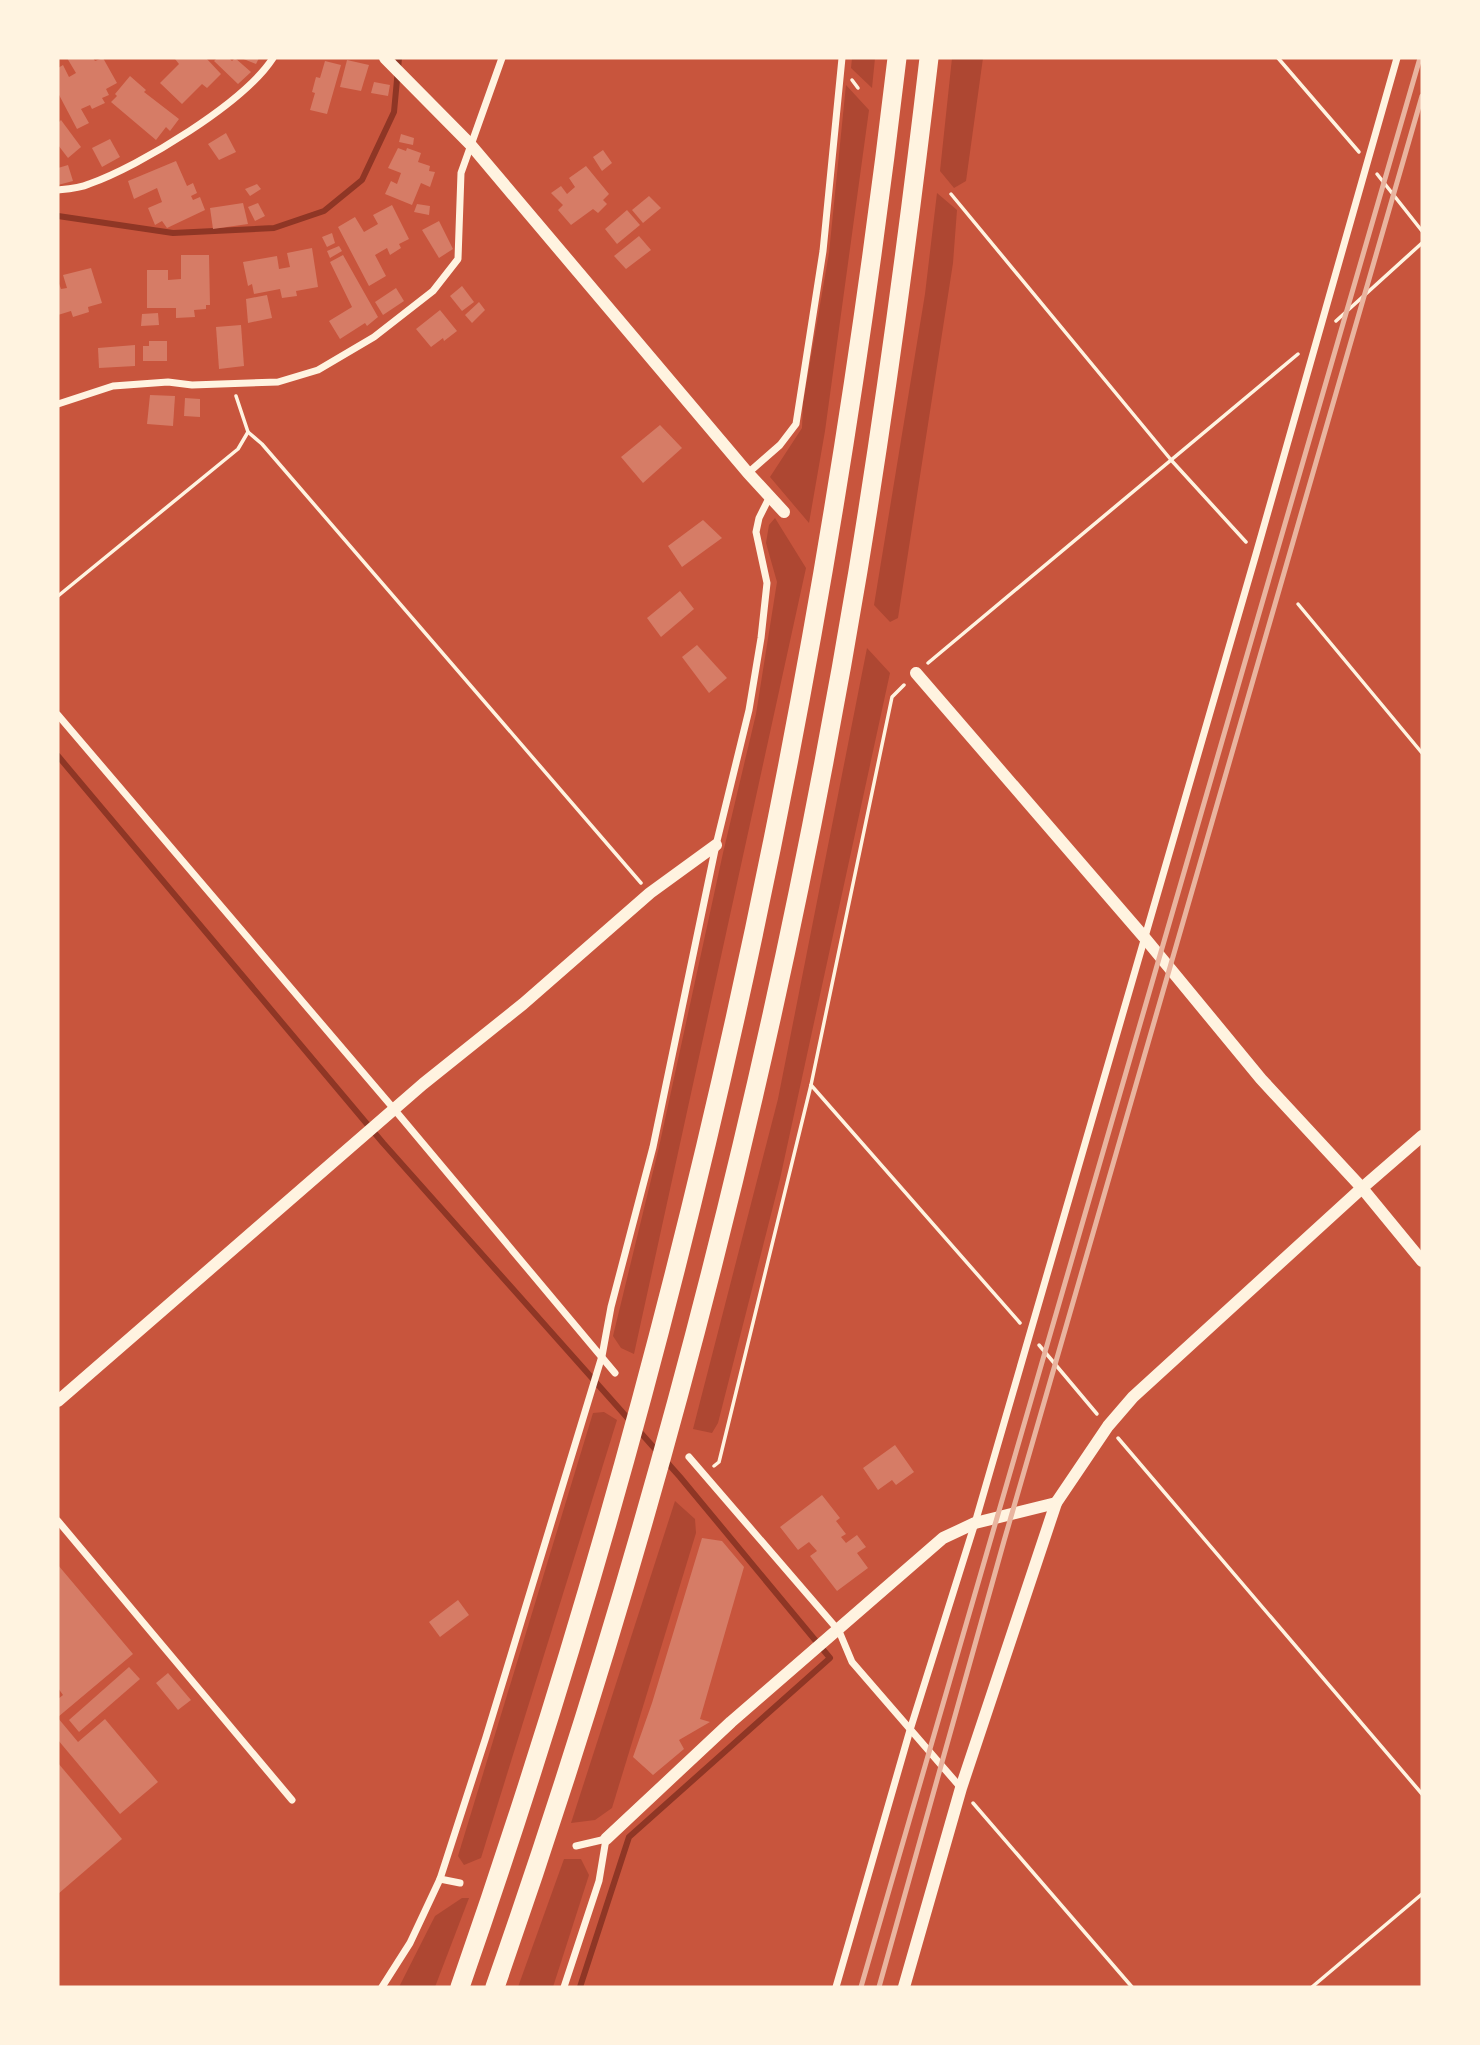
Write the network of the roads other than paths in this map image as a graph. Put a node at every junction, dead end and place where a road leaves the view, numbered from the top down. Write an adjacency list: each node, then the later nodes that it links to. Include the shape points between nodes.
1 (273, 58): 9 (street, via 214,115 138,161 88,185)
2 (385, 58): 8 (street)
3 (502, 58): 8 (street)
4 (842, 58): 11 (street, via 823,251 796,424)
5 (897, 58): 38 (highway, via 826,551 790,758 714,1112 625,1461 527,1788)
6 (929, 58): 39 (highway, via 858,572 779,974 702,1302 656,1471 573,1750)
7 (1396, 58): 17 (street)
8 (470, 144): 10 (street, via 461,173 458,259 433,290 374,337 318,370 278,382 113,386); 11 (street)
9 (58, 190)
10 (58, 404)
11 (748, 473): 12 (street)
12 (770, 496): 13 (street); 16 (street, via 756,532 767,583 761,638 749,710)
13 (784, 512)
14 (916, 673): 17 (street)
15 (58, 715): 18 (street)
16 (716, 845): 18 (street, via 650,893); 22 (street, via 653,1147)
17 (1144, 937): 20 (street, via 1261,1079); 28 (street)
18 (394, 1110): 22 (street); 24 (street)
19 (1422, 1136): 20 (street)
20 (1362, 1188): 21 (street); 26 (street, via 1133,1398 1108,1426)
21 (1422, 1261)
22 (601, 1356): 23 (street); 35 (street)
23 (615, 1373)
24 (58, 1401)
25 (689, 1457): 29 (street)
26 (1056, 1503): 28 (street); 31 (street)
27 (58, 1521): 32 (street)
28 (975, 1523): 29 (street, via 943,1538); 30 (street)
29 (839, 1631): 30 (street, via 852,1662); 33 (street, via 731,1722)
30 (909, 1730): 31 (street); 41 (street)
31 (961, 1788): 42 (street)
32 (292, 1800)
33 (606, 1839): 34 (street); 40 (street, via 599,1881)
34 (576, 1846)
35 (440, 1879): 36 (street); 37 (street, via 410,1943)
36 (460, 1883)
37 (382, 1987)
38 (460, 1987)
39 (495, 1987)
40 (564, 1987)
41 (836, 1987)
42 (904, 1987)

